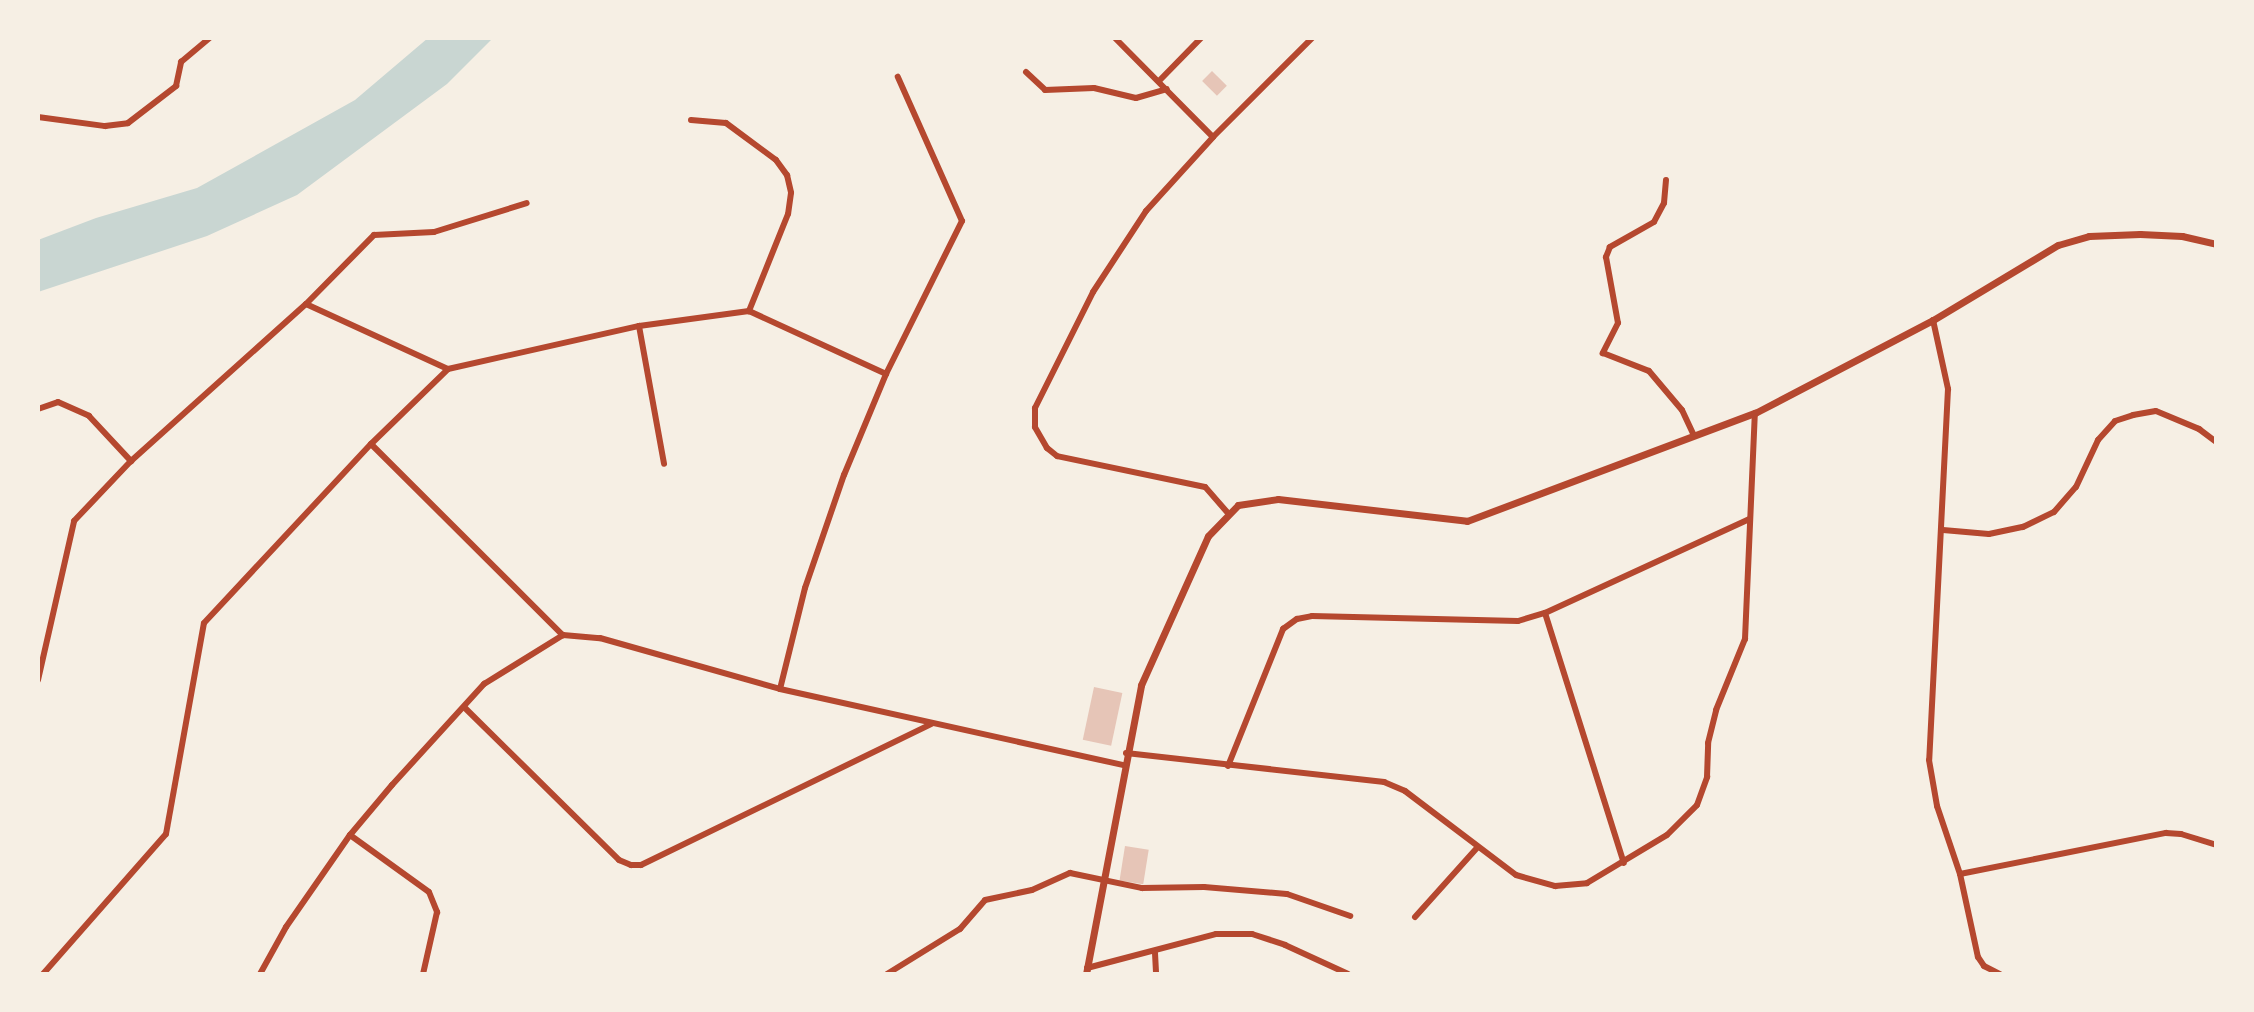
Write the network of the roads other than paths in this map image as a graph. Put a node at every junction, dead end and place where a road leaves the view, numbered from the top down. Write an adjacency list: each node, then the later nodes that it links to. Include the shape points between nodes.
1 (210, 38): 9 (street, via 181,62 176,86 128,123 105,126)
2 (1115, 38): 7 (street)
3 (1201, 38): 7 (street)
4 (1312, 38): 11 (street)
5 (1026, 72): 8 (street, via 1045,90 1094,88 1136,98)
6 (898, 77): 20 (street, via 962,221)
7 (1159, 81): 8 (street)
8 (1167, 89): 11 (street)
9 (38, 117)
10 (691, 120): 16 (street, via 726,123 776,160 787,175 788,214)
11 (1213, 137): 28 (street, via 1118,250 1034,417 1040,437 1057,456 1205,487)
12 (1666, 180): 23 (street, via 1664,203 1654,222 1610,247 1606,257 1618,323 1603,353 1649,371 1682,410)
13 (527, 203): 15 (street, via 434,232 374,235)
14 (2216, 244): 17 (street, via 2140,234 2074,239)
15 (306, 304): 19 (street); 26 (street)
16 (749, 311): 18 (street); 20 (street)
17 (1933, 320): 22 (street); 30 (street, via 1948,389)
18 (639, 326): 19 (street); 27 (street)
19 (448, 369): 25 (street)
20 (886, 374): 34 (street, via 805,588)
21 (38, 409): 26 (street, via 58,402 89,416)
22 (1755, 413): 23 (street); 29 (street)
23 (1693, 434): 28 (street, via 1467,521 1278,499 1250,501)
24 (2216, 442): 30 (street, via 2156,411 2133,415 2115,421 2098,440 2076,487 2054,512 2023,527 1989,534)
25 (371, 444): 32 (street); 50 (street, via 204,623 166,834)
26 (131, 461): 33 (street, via 74,521)
27 (664, 464)
28 (1227, 512): 37 (street, via 1208,536 1160,639 1141,685)
29 (1749, 519): 31 (street); 43 (street, via 1745,639 1716,710 1707,777 1697,805 1667,835)
30 (1943, 530): 44 (street, via 1929,760 1937,806)
31 (1545, 613): 39 (street, via 1494,623 1297,619 1283,629); 43 (street)
32 (563, 635): 34 (street, via 600,638); 35 (street, via 484,684)
33 (38, 680)
34 (780, 689): 36 (street)
35 (464, 707): 36 (street, via 619,860 631,865 641,865); 40 (street)
36 (932, 724): 38 (street)
37 (1126, 753): 38 (street); 39 (street)
38 (1124, 765): 45 (street)
39 (1228, 766): 42 (street, via 1384,782 1405,791)
40 (350, 835): 51 (street); 52 (street, via 429,892 437,912)
41 (2216, 845): 44 (street, via 2166,833)
42 (1477, 848): 43 (street, via 1516,875 1555,886 1587,883); 47 (street)
43 (1624, 863)
44 (1960, 874): 56 (street, via 1978,957)
45 (1103, 881): 46 (street, via 1142,888 1287,894); 49 (street); 53 (street, via 1070,873 1032,890 985,900 960,929)
46 (1350, 916)
47 (1415, 917)
48 (1155, 953): 49 (street); 54 (street); 55 (street, via 1216,934 1252,934)
49 (1086, 971)
50 (43, 974)
51 (260, 974)
52 (423, 974)
53 (887, 974)
54 (1156, 974)
55 (1348, 974)
56 (2000, 974)

